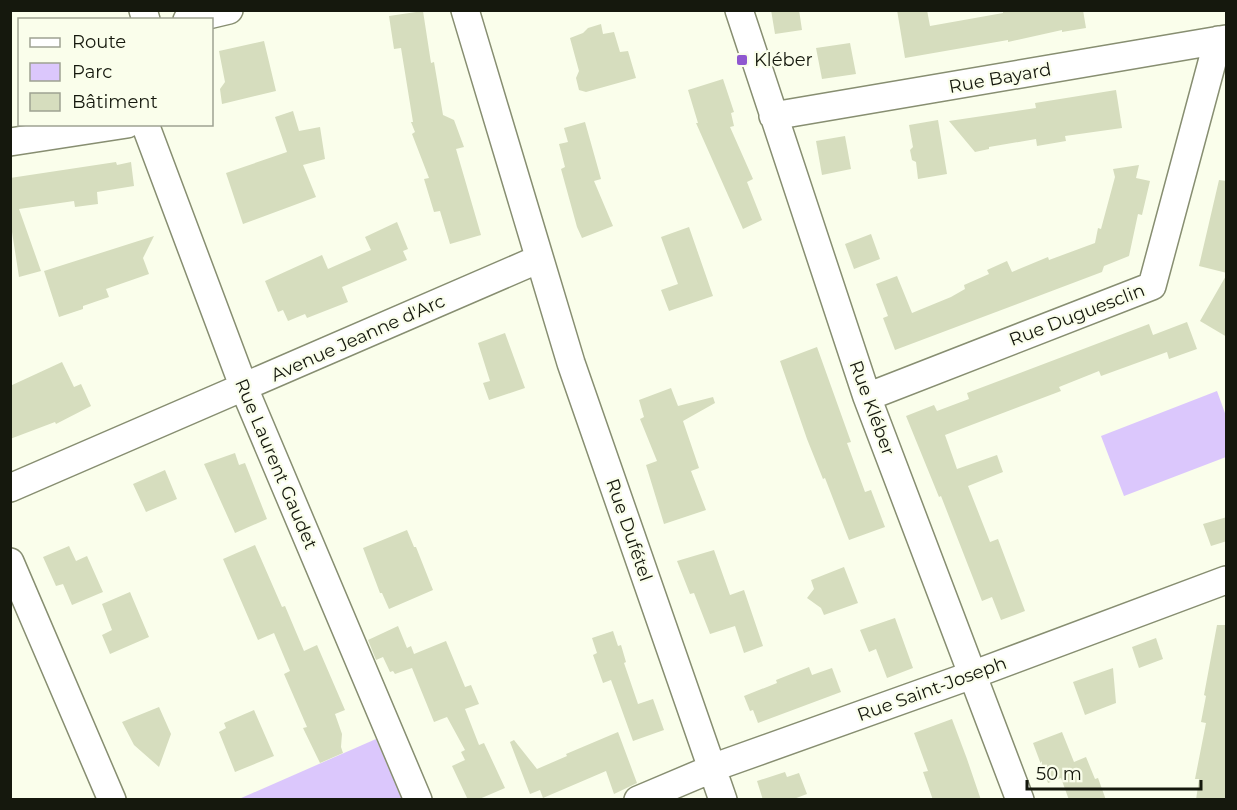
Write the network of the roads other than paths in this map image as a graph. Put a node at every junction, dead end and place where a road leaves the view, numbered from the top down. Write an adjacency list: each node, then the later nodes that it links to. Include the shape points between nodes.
1 (229, 10): 4 (street)
2 (465, 10): 10 (street, Rue Dufétel)
3 (739, 10): 6 (street, Rue Kléber)
4 (195, 18)
5 (1222, 40): 6 (street, Rue Bayard); 12 (street, Rue Duguesclin, via 1152,286)
6 (773, 116): 12 (street, Rue Kléber)
7 (114, 126): 9 (street)
8 (146, 126): 11 (street, Rue Laurent Gaudet)
9 (10, 142)
10 (539, 259): 11 (street, Avenue Jeanne d'Arc); 17 (street, Rue Dufétel, via 571,363)
11 (244, 388): 13 (street, Avenue Jeanne d'Arc); 19 (street, Rue Laurent Gaudet)
12 (867, 397): 16 (street, Rue Kléber)
13 (10, 488)
14 (10, 562): 18 (street)
15 (1227, 580): 16 (street, Rue Saint-Joseph)
16 (972, 675): 17 (street, Rue Saint-Joseph); 22 (street, Rue Kléber)
17 (712, 769): 20 (street, Rue Saint-Joseph); 21 (street, Rue Dufétel)
18 (105, 798)
19 (418, 800)
20 (638, 800)
21 (723, 800)
22 (1020, 800)

